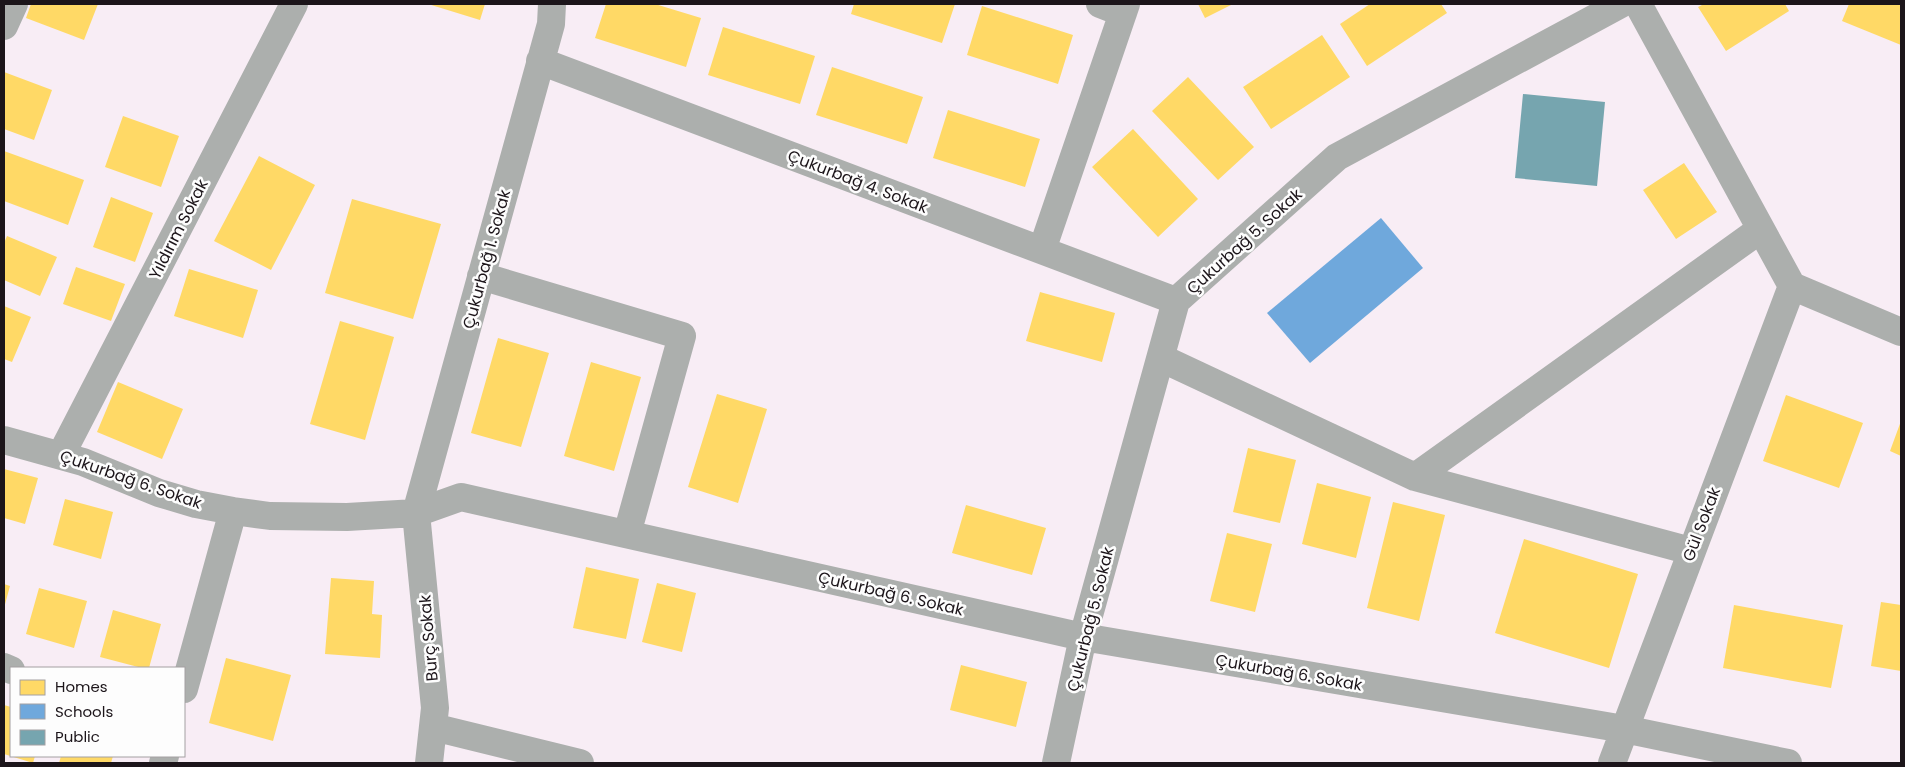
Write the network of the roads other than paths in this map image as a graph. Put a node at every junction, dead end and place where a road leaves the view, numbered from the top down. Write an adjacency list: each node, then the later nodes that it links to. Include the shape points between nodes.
1 (14, 4): 7 (street)
2 (294, 4): 17 (street, Yıldırım Sokak)
3 (552, 4): 8 (street, Çukurbağ 1. Sokak, via 551,24)
4 (1621, 4): 13 (street, Çukurbağ 5. Sokak, via 1337,157)
5 (1638, 4): 9 (street)
6 (1116, 7): 10 (street)
7 (4, 26)
8 (540, 60): 10 (street, Çukurbağ 4. Sokak); 11 (street, Çukurbağ 1. Sokak)
9 (1761, 229): 12 (street); 18 (street)
10 (1042, 250): 13 (street, Çukurbağ 4. Sokak)
11 (481, 276): 20 (street, Çukurbağ 1. Sokak); 21 (street, via 682,336)
12 (1792, 286): 14 (street); 22 (street, Gül Sokak)
13 (1176, 301): 15 (street, Çukurbağ 5. Sokak)
14 (1901, 332)
15 (1161, 358): 18 (street); 23 (street, Çukurbağ 5. Sokak)
16 (4, 440): 17 (street, Çukurbağ 6. Sokak)
17 (61, 455): 19 (street, Çukurbağ 6. Sokak, via 159,493)
18 (1415, 477): 22 (street)
19 (233, 511): 20 (street, Çukurbağ 6. Sokak, via 308,518); 24 (street)
20 (416, 513): 21 (street, Çukurbağ 6. Sokak, via 461,497); 25 (street, Burç Sokak, via 435,708)
21 (627, 534): 23 (street, Çukurbağ 6. Sokak)
22 (1690, 551): 26 (street, Gül Sokak)
23 (1083, 637): 26 (street, Çukurbağ 6. Sokak); 29 (street, Çukurbağ 5. Sokak)
24 (185, 685)
25 (433, 727): 27 (street, Burç Sokak); 28 (street)
26 (1624, 729): 30 (street, Gül Sokak); 31 (street, Çukurbağ 6. Sokak)
27 (429, 763)
28 (580, 763)
29 (1056, 763)
30 (1612, 763)
31 (1788, 763)

